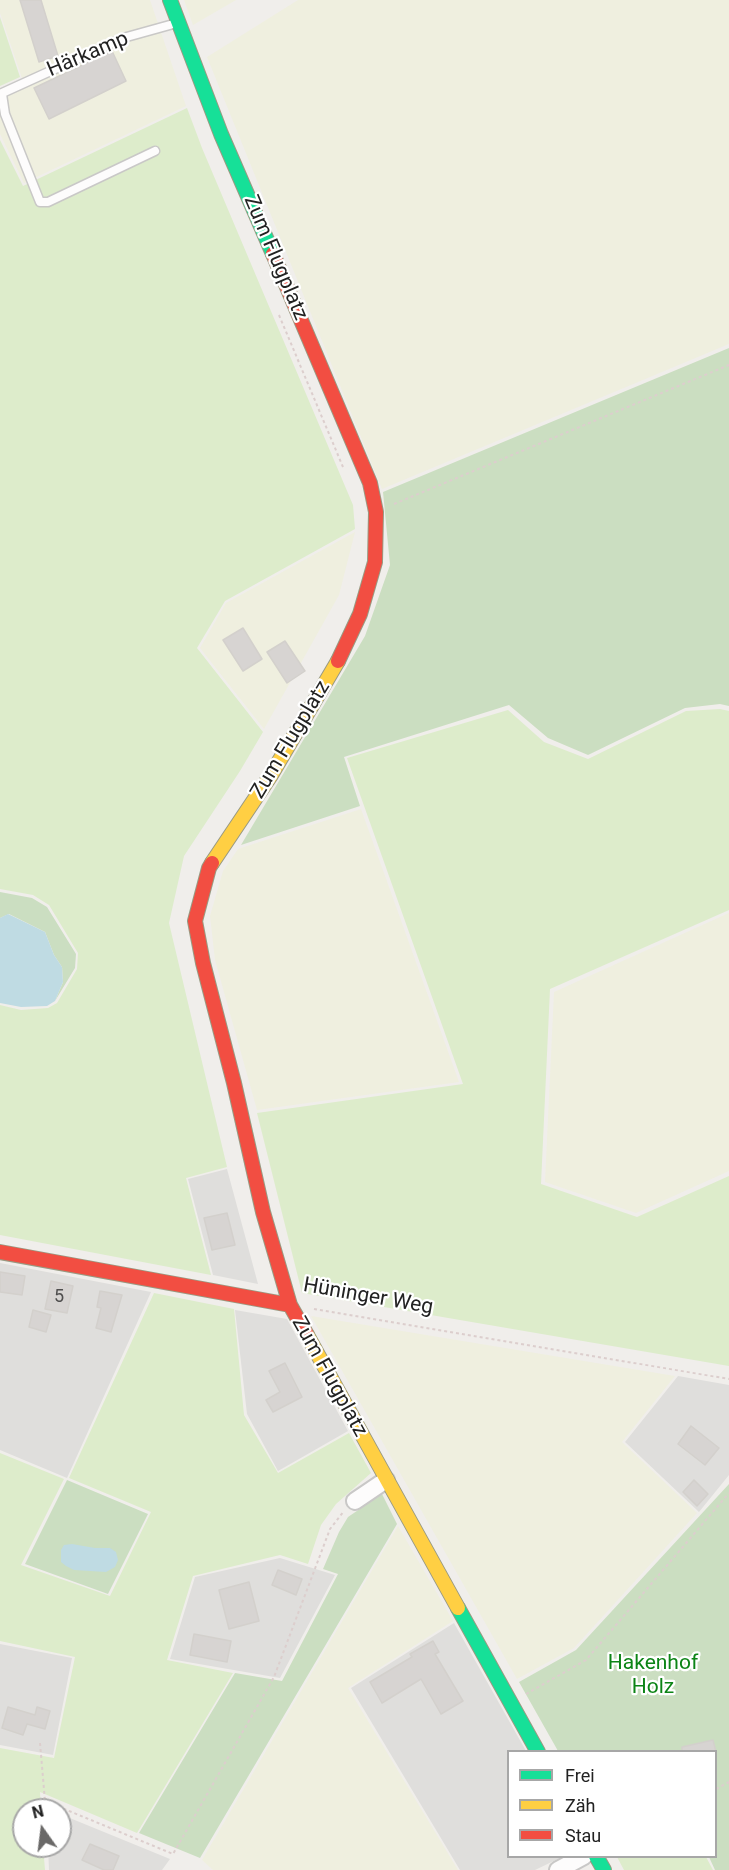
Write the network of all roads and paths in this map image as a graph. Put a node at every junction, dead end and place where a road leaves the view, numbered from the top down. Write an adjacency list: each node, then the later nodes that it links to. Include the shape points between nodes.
1 (171, 0): 2 (street, Zum Flugplatz)
2 (178, 23): 3 (lane, Härkamp, via 123,38); 8 (street, Zum Flugplatz, via 221,134 370,483)
3 (1, 94): 4 (lane, via 4,114 40,202 48,202)
4 (155, 151)
5 (275, 306): 7 (path)
6 (729, 365): 8 (path)
7 (344, 471)
8 (376, 512): 10 (street, Zum Flugplatz, via 375,562 360,614 337,664 210,868 195,921 263,1212)
9 (0, 1252): 10 (street, Hüninger Weg)
10 (290, 1305): 11 (path, Hüninger Weg); 12 (street, Zum Flugplatz)
11 (729, 1379)
12 (386, 1480): 14 (street); 15 (street, Zum Flugplatz)
13 (729, 1493): 15 (path, via 586,1660)
14 (355, 1501): 16 (path, via 330,1529 274,1677 173,1854 45,1802)
15 (510, 1702): 17 (street, Zum Flugplatz)
16 (40, 1743)
17 (537, 1750)
18 (582, 1858): 19 (street)
19 (558, 1870)

